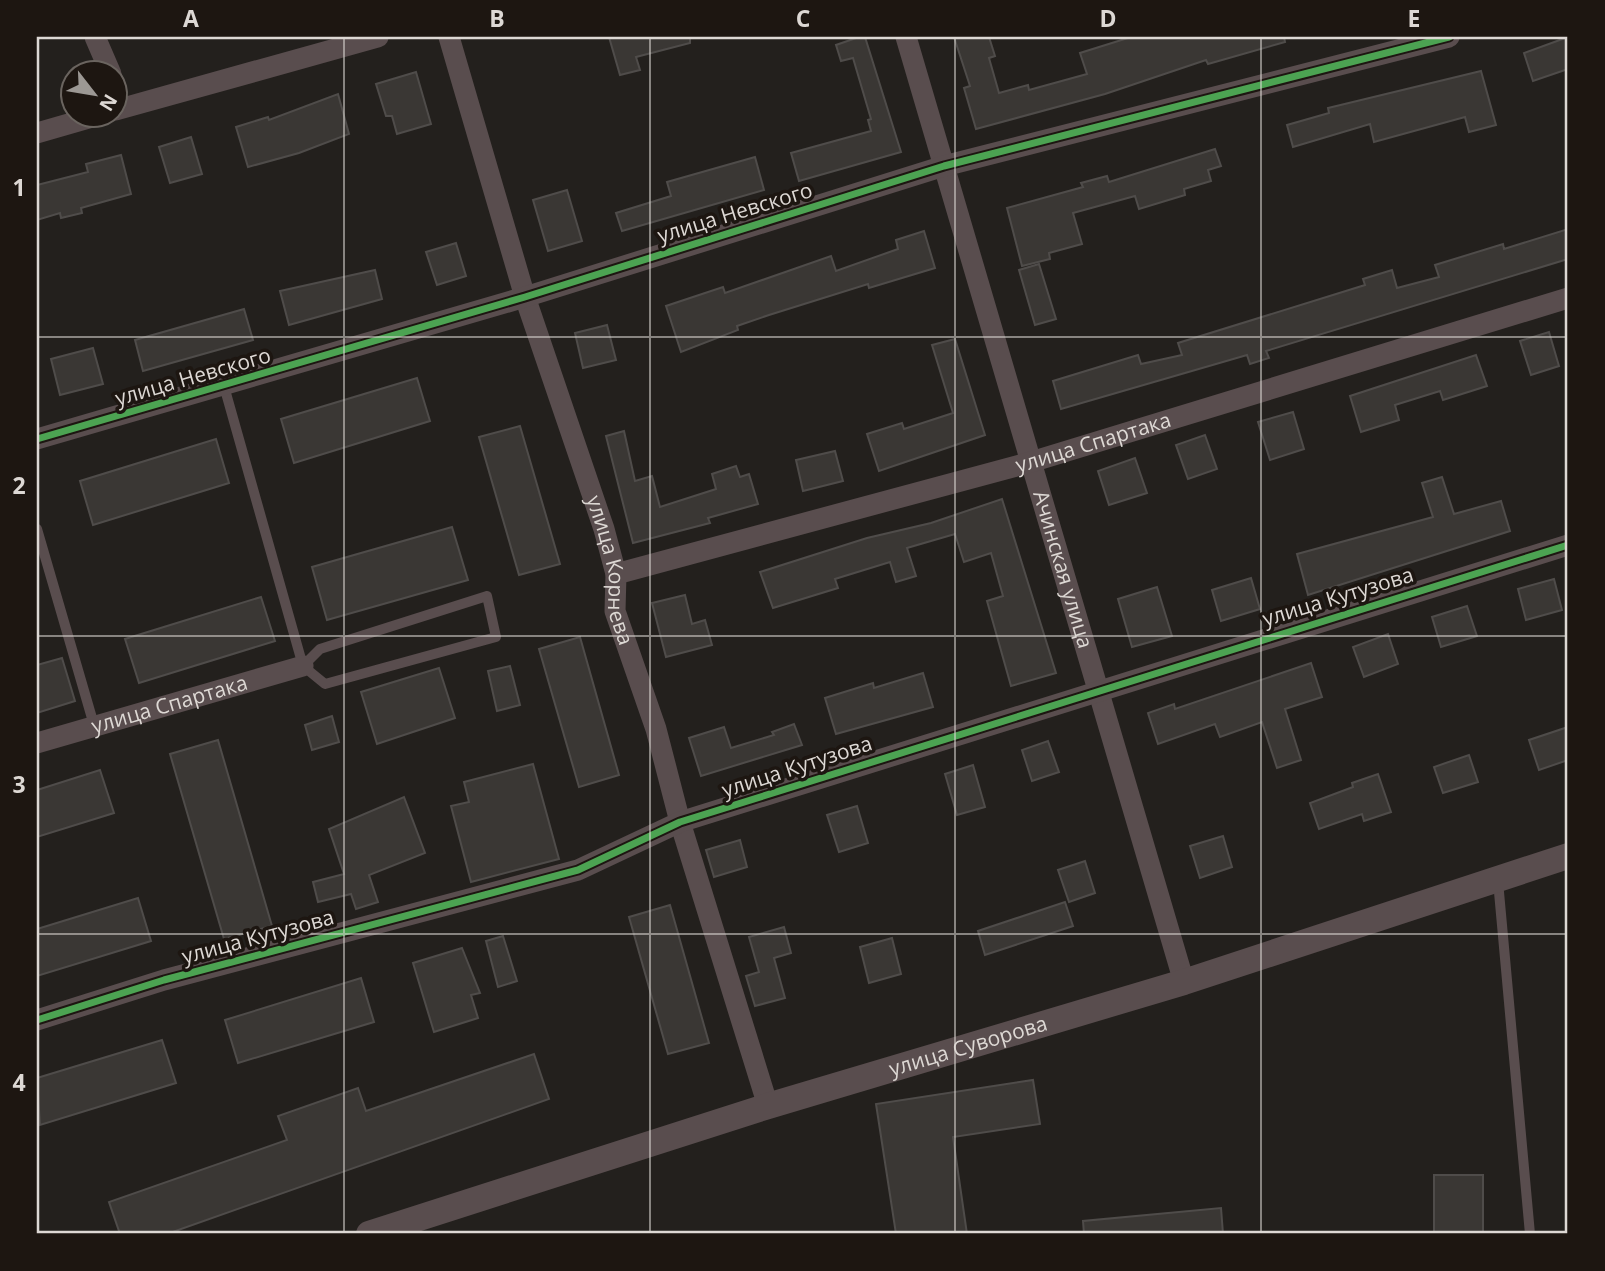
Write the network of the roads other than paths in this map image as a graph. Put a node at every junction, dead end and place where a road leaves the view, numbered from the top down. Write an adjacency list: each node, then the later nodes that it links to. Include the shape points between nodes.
1 (95, 37): 6 (street)
2 (378, 37): 7 (street)
3 (449, 37): 11 (street, улица Корнева)
4 (906, 37): 10 (street, Ачинская улица)
5 (1449, 37): 10 (street, улица Невского)
6 (105, 60)
7 (130, 106)
8 (60, 126): 9 (street)
9 (37, 132)
10 (944, 166): 11 (street, улица Невского); 15 (street, Ачинская улица)
11 (525, 297): 13 (street, улица Невского); 18 (street, улица Корнева)
12 (1568, 298): 15 (street, улица Спартака)
13 (224, 386): 14 (street, улица Невского); 19 (lane)
14 (37, 439)
15 (1031, 462): 18 (street, улица Спартака); 20 (street, Ачинская улица)
16 (37, 529): 21 (lane)
17 (1568, 545): 20 (street, улица Кутузова)
18 (616, 574): 23 (street, улица Корнева, via 615,611 656,729)
19 (303, 666): 19 (lane, via 325,684 496,637 487,596 320,649); 21 (street, улица Спартака)
20 (1096, 690): 23 (street, улица Кутузова); 26 (street, Ачинская улица)
21 (94, 725): 22 (street, улица Спартака)
22 (37, 743)
23 (680, 822): 27 (street, улица Кутузова, via 578,870 164,980); 28 (street, улица Корнева)
24 (1568, 856): 25 (street, улица Суворова)
25 (1498, 881): 26 (street, улица Суворова); 30 (lane)
26 (1184, 982): 28 (street, улица Суворова)
27 (37, 1020)
28 (768, 1106): 29 (street, улица Суворова)
29 (369, 1234)
30 (1530, 1234)

